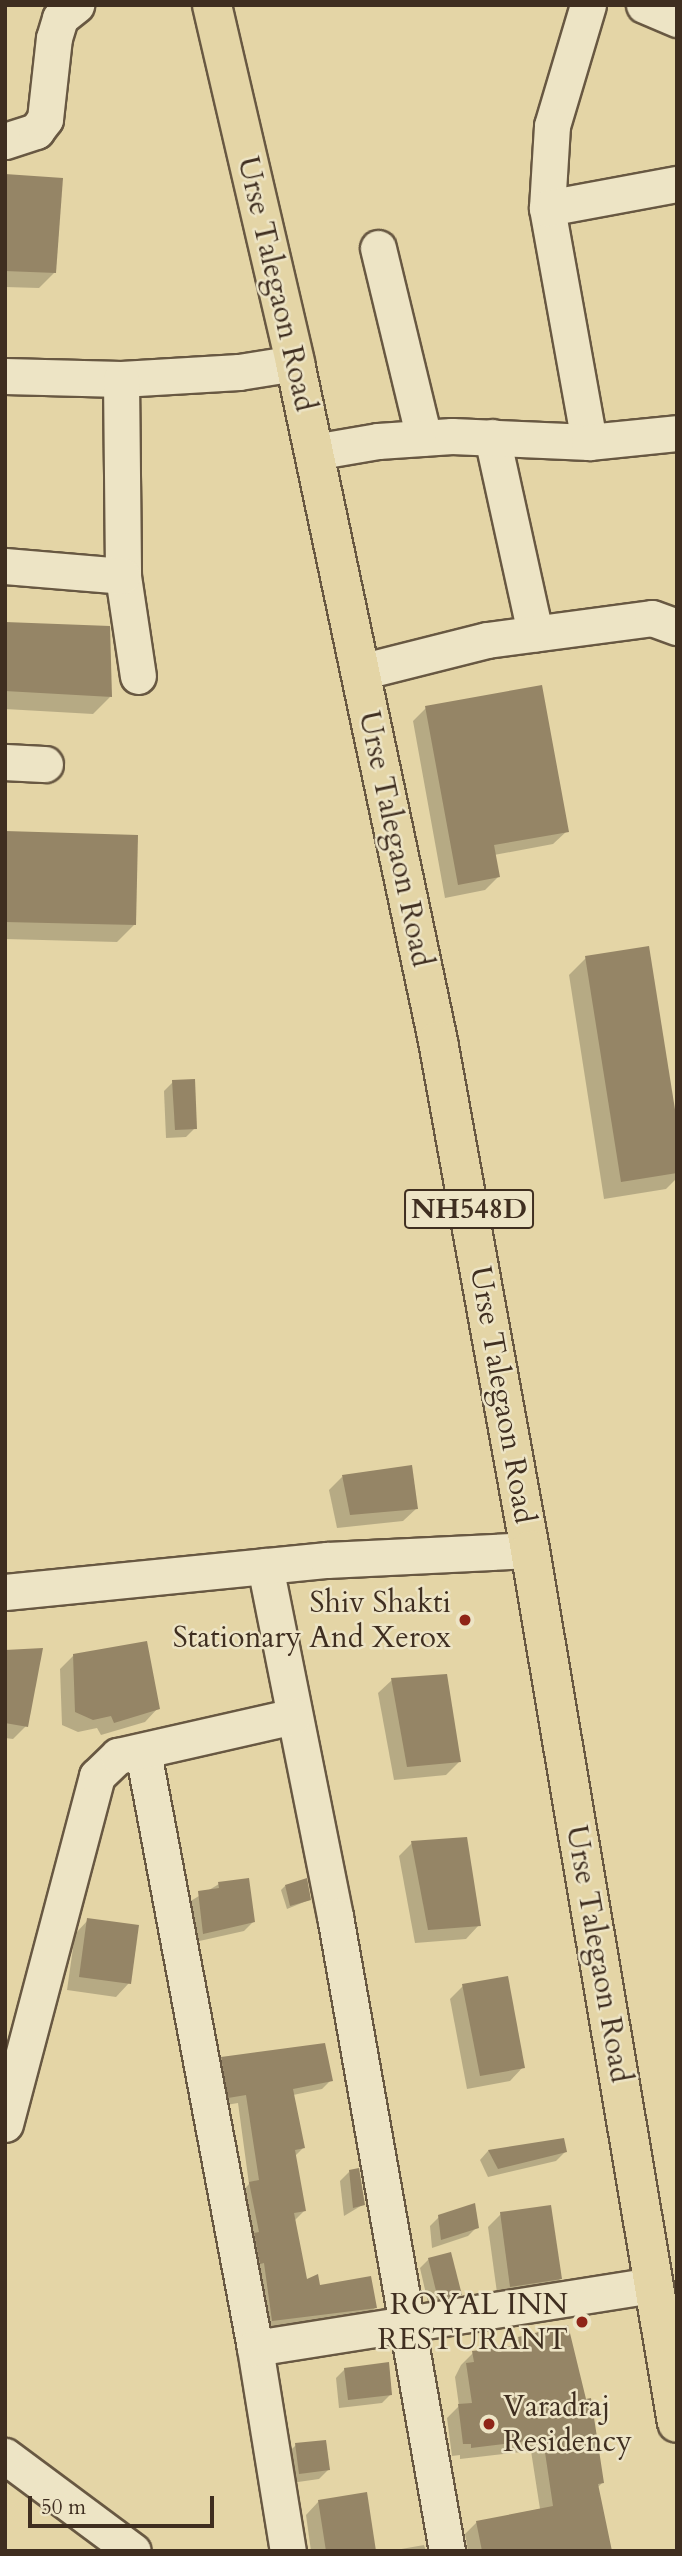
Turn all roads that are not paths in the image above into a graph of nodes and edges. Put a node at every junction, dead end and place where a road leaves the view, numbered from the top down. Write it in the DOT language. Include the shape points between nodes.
graph roads {
  1 [pos="76,5"];
  2 [pos="212,5"];
  3 [pos="588,5"];
  4 [pos="644,5"];
  5 [pos="677,19"];
  6 [pos="5,141"];
  7 [pos="677,184"];
  8 [pos="547,208"];
  9 [pos="378,248"];
  10 [pos="295,363"];
  11 [pos="5,376"];
  12 [pos="121,379"];
  13 [pos="677,433"];
  14 [pos="424,438"];
  15 [pos="492,438"];
  16 [pos="589,442"];
  17 [pos="314,452"];
  18 [pos="5,566"];
  19 [pos="123,576"];
  20 [pos="677,627"];
  21 [pos="534,633"];
  22 [pos="360,672"];
  23 [pos="138,676"];
  24 [pos="5,762"];
  25 [pos="45,764"];
  26 [pos="530,1550"];
  27 [pos="265,1566"];
  28 [pos="5,1591"];
  29 [pos="295,1716"];
  30 [pos="143,1752"];
  31 [pos="5,2124"];
  32 [pos="654,2285"];
  33 [pos="407,2323"];
  34 [pos="255,2348"];
  35 [pos="677,2423"];
  36 [pos="5,2456"];
  37 [pos="133,2551"];
  38 [pos="288,2551"];
  39 [pos="447,2551"];
  1 -- 6 [label="street" via="60,18 54,38 45,119 36,131"];
  2 -- 10 [label="highway, Urse Talegaon Road / NH548D"];
  3 -- 8 [label="street" via="552,127"];
  4 -- 5 [label="street"];
  7 -- 8 [label="street"];
  8 -- 16 [label="street"];
  9 -- 14 [label="street"];
  10 -- 12 [label="street" via="239,372"];
  10 -- 17 [label="highway, Urse Talegaon Road / NH548D"];
  11 -- 12 [label="street"];
  12 -- 19 [label="street"];
  13 -- 16 [label="street"];
  14 -- 15 [label="street"];
  14 -- 17 [label="street"];
  15 -- 16 [label="street"];
  15 -- 21 [label="street"];
  17 -- 22 [label="highway, Urse Talegaon Road / NH548D"];
  18 -- 19 [label="street"];
  19 -- 23 [label="street"];
  20 -- 21 [label="street" via="652,618"];
  21 -- 22 [label="street"];
  22 -- 26 [label="highway, Urse Talegaon Road / NH548D" via="438,1041"];
  24 -- 25 [label="street"];
  26 -- 27 [label="street"];
  26 -- 32 [label="highway, Urse Talegaon Road / NH548D"];
  27 -- 28 [label="street"];
  27 -- 29 [label="street"];
  29 -- 30 [label="street"];
  29 -- 33 [label="street"];
  30 -- 31 [label="street" via="118,1756 97,1776"];
  30 -- 34 [label="street"];
  32 -- 33 [label="street"];
  32 -- 35 [label="highway, Urse Talegaon Road / NH548D"];
  33 -- 34 [label="street"];
  33 -- 39 [label="street"];
  34 -- 38 [label="street"];
  36 -- 37 [label="street"];
}
